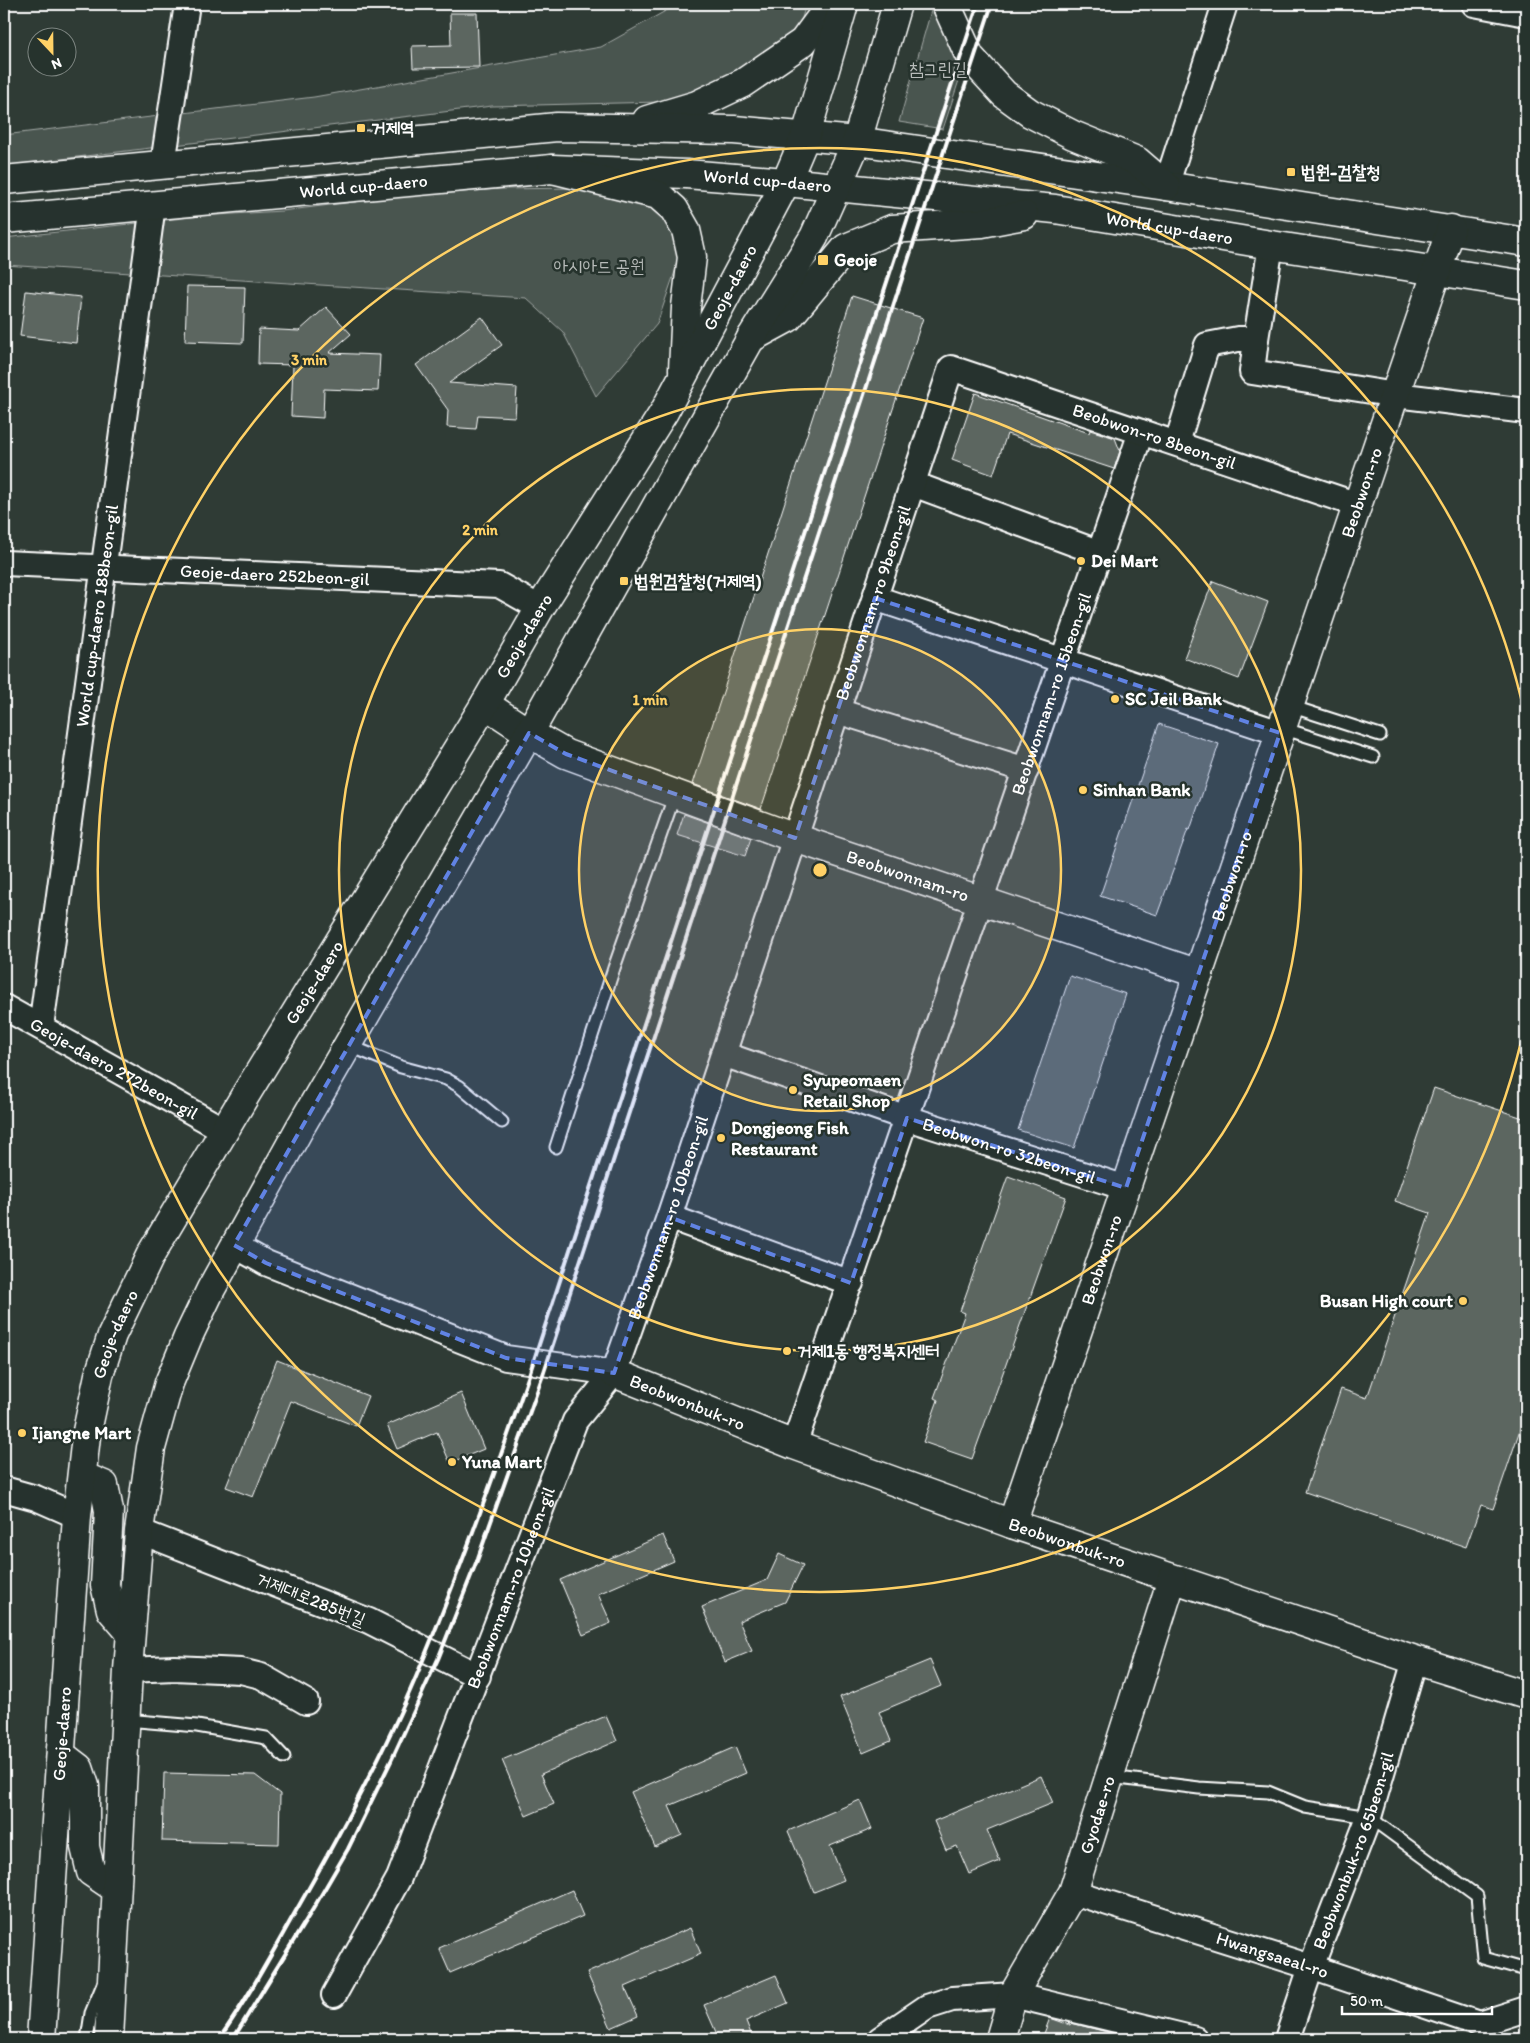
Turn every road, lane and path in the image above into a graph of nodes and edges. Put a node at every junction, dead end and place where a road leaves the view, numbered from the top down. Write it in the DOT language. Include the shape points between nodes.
graph roads {
  1 [pos="187,4"];
  2 [pos="831,4"];
  3 [pos="844,4"];
  4 [pos="946,4"];
  5 [pos="1225,4"];
  6 [pos="1474,4"];
  7 [pos="895,14"];
  8 [pos="1526,14"];
  9 [pos="622,128"];
  10 [pos="806,135"];
  11 [pos="857,141"];
  12 [pos="163,164"];
  13 [pos="552,168"];
  14 [pos="4,180"];
  15 [pos="786,182"];
  16 [pos="1166,186"];
  17 [pos="836,187"];
  18 [pos="153,205"];
  19 [pos="1055,209"];
  20 [pos="4,219"];
  21 [pos="1451,230"];
  22 [pos="1526,242"];
  23 [pos="1271,245"];
  24 [pos="1437,271"];
  25 [pos="1526,285"];
  26 [pos="751,338"];
  27 [pos="1256,339"];
  28 [pos="951,368"];
  29 [pos="682,379"];
  30 [pos="1396,394"];
  31 [pos="1526,411"];
  32 [pos="1141,432"];
  33 [pos="1178,443"];
  34 [pos="913,484"];
  35 [pos="1358,505"];
  36 [pos="1100,553"];
  37 [pos="4,563"];
  38 [pos="103,567"];
  39 [pos="875,598"];
  40 [pos="540,608"];
  41 [pos="1063,660"];
  42 [pos="485,704"];
  43 [pos="837,711"];
  44 [pos="1284,722"];
  45 [pos="529,733"];
  46 [pos="1380,735"];
  47 [pos="1373,757"];
  48 [pos="1026,770"];
  49 [pos="675,794"];
  50 [pos="795,838"];
  51 [pos="981,901"];
  52 [pos="1199,974"];
  53 [pos="4,1007"];
  54 [pos="41,1027"];
  55 [pos="348,1045"];
  56 [pos="723,1054"];
  57 [pos="907,1118"];
  58 [pos="502,1122"];
  59 [pos="224,1130"];
  60 [pos="556,1148"];
  61 [pos="1126,1188"];
  62 [pos="669,1217"];
  63 [pos="234,1246"];
  64 [pos="851,1282"];
  65 [pos="614,1373"];
  66 [pos="794,1445"];
  67 [pos="82,1476"];
  68 [pos="4,1489"];
  69 [pos="77,1516"];
  70 [pos="1012,1524"];
  71 [pos="139,1531"];
  72 [pos="1172,1579"];
  73 [pos="130,1632"];
  74 [pos="1414,1660"];
  75 [pos="128,1670"];
  76 [pos="478,1676"];
  77 [pos="1526,1695"];
  78 [pos="306,1702"];
  79 [pos="126,1720"];
  80 [pos="62,1755"];
  81 [pos="284,1757"];
  82 [pos="1109,1777"];
  83 [pos="1368,1817"];
  84 [pos="116,1889"];
  85 [pos="1073,1892"];
  86 [pos="113,1960"];
  87 [pos="1311,1968"];
  88 [pos="1526,1970"];
  89 [pos="334,1995"];
  90 [pos="1013,1995"];
  91 [pos="1526,2009"];
  92 [pos="41,2039"];
  93 [pos="87,2039"];
  94 [pos="109,2039"];
  95 [pos="880,2039"];
  96 [pos="1000,2039"];
  97 [pos="1195,2039"];
  98 [pos="1287,2039"];
  1 -- 12 [label="street"];
  2 -- 9 [label="main road" via="803,42 743,84 697,105"];
  3 -- 10 [label="main road, Geoje-daero"];
  4 -- 16 [label="main road" via="970,58 1004,94 1073,135 1137,161"];
  5 -- 16 [label="street"];
  6 -- 8 [label="street"];
  7 -- 11 [label="main road"];
  9 -- 10 [label="main road"];
  9 -- 12 [label="main road" via="557,127"];
  10 -- 11 [label="main road"];
  10 -- 15 [label="main road, Geoje-daero"];
  11 -- 16 [label="main road"];
  11 -- 17 [label="main road"];
  12 -- 14 [label="main road"];
  13 -- 15 [label="main road, World cup-daero"];
  13 -- 18 [label="main road, World cup-daero"];
  13 -- 29 [label="main road" via="658,195 674,209 686,230 692,257"];
  15 -- 17 [label="main road, World cup-daero"];
  15 -- 29 [label="main road, Geoje-daero"];
  16 -- 21 [label="main road"];
  17 -- 19 [label="main road, World cup-daero"];
  17 -- 26 [label="main road" via="814,237"];
  18 -- 20 [label="main road, World cup-daero"];
  18 -- 38 [label="street, World cup-daero 188beon-gil"];
  19 -- 23 [label="main road, World cup-daero"];
  19 -- 26 [label="main road" via="982,223 892,229 846,248 788,318"];
  21 -- 22 [label="main road"];
  21 -- 24 [label="main road, Beobwon-ro"];
  23 -- 24 [label="main road, World cup-daero"];
  23 -- 27 [label="street"];
  24 -- 25 [label="main road, World cup-daero"];
  24 -- 30 [label="main road, Beobwon-ro"];
  26 -- 45 [label="main road"];
  27 -- 30 [label="street" via="1252,372"];
  27 -- 33 [label="street" via="1207,345"];
  28 -- 32 [label="street, Beobwon-ro 8beon-gil"];
  28 -- 34 [label="street, Beobwonnam-ro 9beon-gil"];
  29 -- 40 [label="main road, Geoje-daero"];
  30 -- 31 [label="street"];
  30 -- 35 [label="main road, Beobwon-ro"];
  32 -- 33 [label="street, Beobwon-ro 8beon-gil"];
  32 -- 36 [label="street, Beobwonnam-ro 15beon-gil"];
  33 -- 35 [label="street, Beobwon-ro 8beon-gil"];
  34 -- 36 [label="street"];
  34 -- 39 [label="street, Beobwonnam-ro 9beon-gil"];
  35 -- 44 [label="main road, Beobwon-ro"];
  36 -- 41 [label="street, Beobwonnam-ro 15beon-gil"];
  37 -- 38 [label="street, Geoje-daero 252beon-gil"];
  38 -- 40 [label="street, Geoje-daero 252beon-gil" via="499,586"];
  38 -- 54 [label="street, World cup-daero 188beon-gil"];
  39 -- 41 [label="street"];
  39 -- 43 [label="street, Beobwonnam-ro 9beon-gil"];
  40 -- 42 [label="main road, Geoje-daero"];
  41 -- 44 [label="street"];
  41 -- 48 [label="street, Beobwonnam-ro 15beon-gil"];
  42 -- 45 [label="main road, Beobwonnam-ro"];
  42 -- 59 [label="main road, Geoje-daero"];
  43 -- 48 [label="street"];
  43 -- 50 [label="street, Beobwonnam-ro 9beon-gil"];
  44 -- 46 [label="lane"];
  44 -- 47 [label="lane"];
  44 -- 52 [label="main road, Beobwon-ro"];
  45 -- 49 [label="main road, Beobwonnam-ro" via="566,754"];
  45 -- 55 [label="main road"];
  48 -- 51 [label="street, Beobwonnam-ro 15beon-gil"];
  49 -- 50 [label="main road, Beobwonnam-ro"];
  49 -- 60 [label="lane"];
  50 -- 51 [label="main road, Beobwonnam-ro"];
  50 -- 56 [label="street, Beobwonnam-ro 10beon-gil"];
  51 -- 52 [label="main road, Beobwonnam-ro"];
  51 -- 57 [label="street, Beobwonnam-ro 15beon-gil"];
  52 -- 61 [label="main road, Beobwon-ro"];
  53 -- 54 [label="street, Geoje-daero 272beon-gil"];
  54 -- 59 [label="street, Geoje-daero 272beon-gil"];
  55 -- 58 [label="lane" via="401,1067 446,1079"];
  55 -- 63 [label="main road"];
  56 -- 57 [label="street, Beobwon-ro 32beon-gil"];
  56 -- 62 [label="street, Beobwonnam-ro 10beon-gil"];
  57 -- 61 [label="street, Beobwon-ro 32beon-gil"];
  57 -- 64 [label="street, Beobwonnam-ro 15beon-gil"];
  59 -- 67 [label="main road, Geoje-daero" via="151,1254 112,1336 99,1375 86,1436"];
  61 -- 70 [label="main road, Beobwon-ro"];
  62 -- 64 [label="street"];
  62 -- 65 [label="street, Beobwonnam-ro 10beon-gil"];
  63 -- 65 [label="street" via="266,1263 506,1358"];
  63 -- 71 [label="main road" via="188,1337 169,1383 151,1448"];
  64 -- 66 [label="street, Beobwonnam-ro 15beon-gil"];
  65 -- 66 [label="main road, Beobwonbuk-ro"];
  65 -- 76 [label="street, Beobwonnam-ro 10beon-gil" via="575,1421"];
  66 -- 70 [label="main road, Beobwonbuk-ro"];
  67 -- 69 [label="main road, Geoje-daero"];
  67 -- 73 [label="main road" via="104,1485 109,1511 105,1585 110,1610"];
  68 -- 69 [label="street" via="36,1498"];
  69 -- 80 [label="main road, Geoje-daero"];
  70 -- 72 [label="main road, Beobwonbuk-ro"];
  71 -- 73 [label="main road"];
  71 -- 76 [label="street, 거제대로285번길" via="369,1621"];
  72 -- 74 [label="main road, Beobwonbuk-ro"];
  72 -- 82 [label="main road, Gyodae-ro"];
  73 -- 75 [label="main road"];
  74 -- 77 [label="main road, Beobwonbuk-ro"];
  74 -- 83 [label="street, Beobwonbuk-ro 65beon-gil"];
  75 -- 78 [label="street" via="241,1671 261,1676"];
  75 -- 79 [label="main road"];
  76 -- 89 [label="street, Beobwonnam-ro 10beon-gil" via="399,1878"];
  79 -- 81 [label="lane" via="197,1726 266,1738"];
  79 -- 84 [label="main road"];
  80 -- 84 [label="main road" via="79,1768 85,1786 85,1847 91,1872"];
  80 -- 92 [label="main road, Geoje-daero"];
  82 -- 83 [label="lane" via="1198,1788 1268,1792 1305,1807"];
  82 -- 85 [label="main road, Gyodae-ro"];
  83 -- 87 [label="street, Beobwonbuk-ro 65beon-gil"];
  83 -- 88 [label="lane" via="1477,1896 1484,1958"];
  84 -- 86 [label="main road"];
  85 -- 87 [label="street, Hwangsaeal-ro"];
  85 -- 90 [label="main road, Gyodae-ro"];
  86 -- 93 [label="lane" via="91,2013"];
  86 -- 94 [label="main road"];
  87 -- 91 [label="street, Hwangsaeal-ro" via="1479,2024"];
  87 -- 98 [label="street, Beobwonbuk-ro 65beon-gil"];
  90 -- 95 [label="street" via="952,1999 927,2007"];
  90 -- 96 [label="main road, Gyodae-ro"];
  90 -- 97 [label="street"];
}
